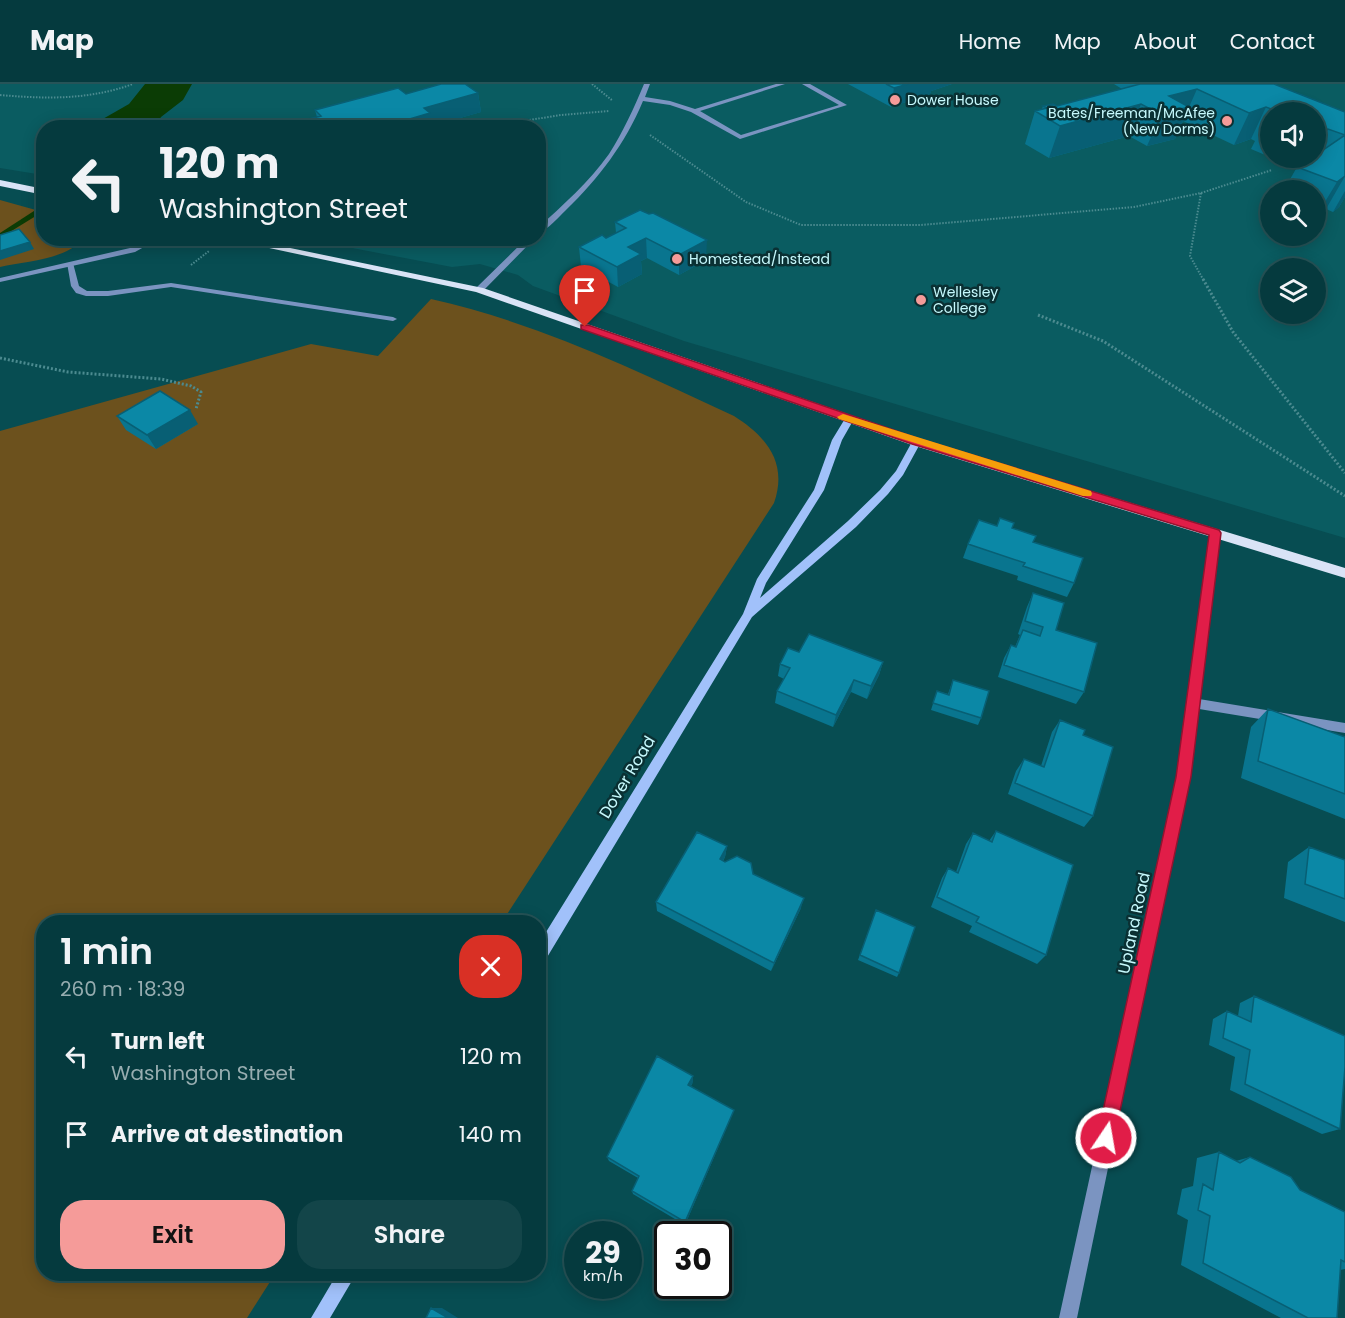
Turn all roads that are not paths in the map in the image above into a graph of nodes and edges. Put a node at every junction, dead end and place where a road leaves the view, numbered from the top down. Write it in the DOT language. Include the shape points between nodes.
graph roads {
  1 [pos="647,84"];
  2 [pos="782,84"];
  3 [pos="806,84"];
  4 [pos="641,99"];
  5 [pos="697,110"];
  6 [pos="0,183"];
  7 [pos="36,190"];
  8 [pos="548,223"];
  9 [pos="141,246"];
  10 [pos="265,246"];
  11 [pos="524,246"];
  12 [pos="70,265"];
  13 [pos="0,280"];
  14 [pos="479,290"];
  15 [pos="393,319"];
  16 [pos="849,419"];
  17 [pos="916,441"];
  18 [pos="1215,533"];
  19 [pos="1345,573"];
  20 [pos="748,615"];
  21 [pos="1193,703"];
  22 [pos="1345,728"];
  23 [pos="546,946"];
  24 [pos="343,1281"];
  25 [pos="320,1318"];
  26 [pos="1068,1318"];
  1 -- 4 [label="street"];
  2 -- 5 [label="street"];
  3 -- 5 [label="street" via="844,105 740,137"];
  4 -- 5 [label="street"];
  4 -- 8 [label="street" via="611,155"];
  6 -- 7 [label="main road"];
  9 -- 12 [label="street"];
  10 -- 14 [label="main road"];
  11 -- 14 [label="street"];
  12 -- 13 [label="street"];
  12 -- 15 [label="street" via="74,284 85,295 171,285"];
  14 -- 16 [label="main road"];
  16 -- 17 [label="main road"];
  16 -- 20 [label="street, Dover Road" via="819,490 760,582"];
  17 -- 18 [label="main road"];
  17 -- 20 [label="street, Dover Road" via="884,492"];
  18 -- 19 [label="main road"];
  18 -- 21 [label="street, Upland Road"];
  20 -- 23 [label="street, Dover Road"];
  21 -- 22 [label="street"];
  21 -- 26 [label="street, Upland Road" via="1183,777"];
  24 -- 25 [label="street"];
}
